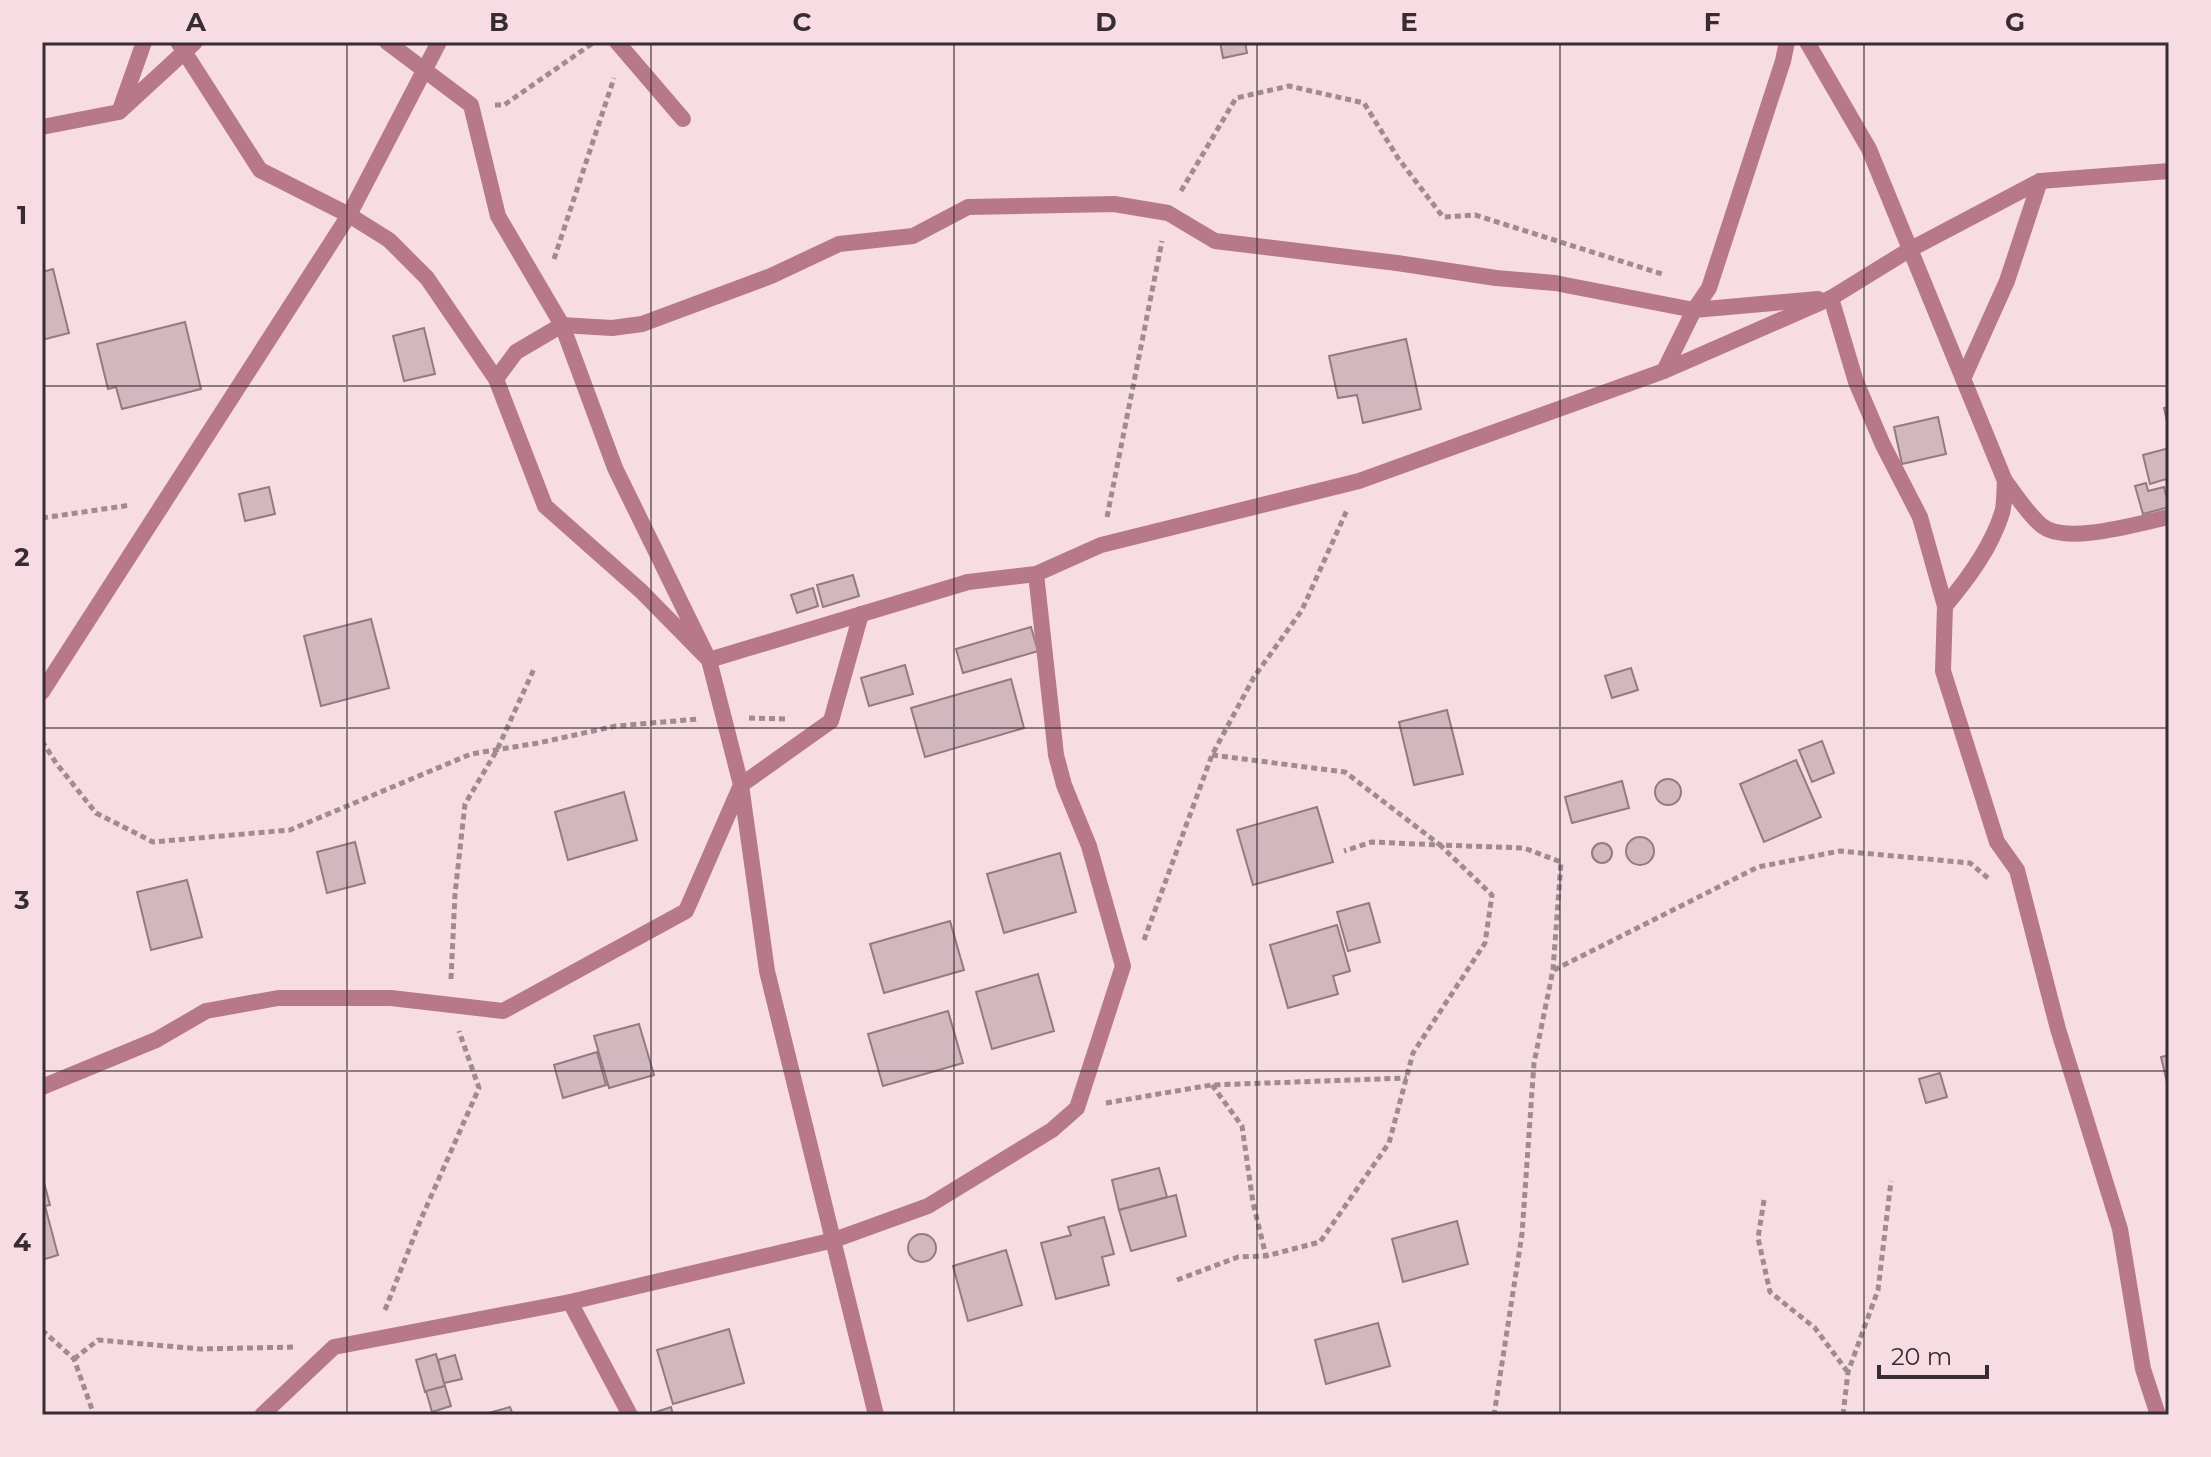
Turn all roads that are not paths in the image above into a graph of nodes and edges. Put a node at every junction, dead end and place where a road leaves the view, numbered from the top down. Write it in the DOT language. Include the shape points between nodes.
graph roads {
  1 [pos="144,42"];
  2 [pos="387,42"];
  3 [pos="439,42"];
  4 [pos="1787,42"];
  5 [pos="1807,42"];
  6 [pos="186,45"];
  7 [pos="620,45"];
  8 [pos="424,69"];
  9 [pos="119,112"];
  10 [pos="683,119"];
  11 [pos="42,127"];
  12 [pos="2169,171"];
  13 [pos="2040,181"];
  14 [pos="349,215"];
  15 [pos="1909,250"];
  16 [pos="1831,298"];
  17 [pos="1694,310"];
  18 [pos="562,325"];
  19 [pos="1664,371"];
  20 [pos="496,379"];
  21 [pos="1963,379"];
  22 [pos="2005,481"];
  23 [pos="2169,517"];
  24 [pos="1036,574"];
  25 [pos="1945,606"];
  26 [pos="861,614"];
  27 [pos="709,660"];
  28 [pos="42,692"];
  29 [pos="741,785"];
  30 [pos="42,1087"];
  31 [pos="834,1240"];
  32 [pos="570,1302"];
  33 [pos="262,1415"];
  34 [pos="630,1415"];
  35 [pos="876,1415"];
  36 [pos="2158,1415"];
  1 -- 9 [label="street"];
  2 -- 8 [label="street"];
  3 -- 8 [label="street"];
  4 -- 17 [label="street" via="1709,288"];
  5 -- 15 [label="street" via="1869,149"];
  6 -- 9 [label="street"];
  6 -- 14 [label="street" via="260,170"];
  7 -- 10 [label="street"];
  8 -- 14 [label="street"];
  8 -- 18 [label="street" via="471,105 498,216"];
  9 -- 11 [label="street"];
  12 -- 13 [label="street"];
  13 -- 15 [label="street"];
  13 -- 21 [label="street" via="2007,281"];
  14 -- 20 [label="street" via="389,240 427,278"];
  14 -- 28 [label="street"];
  15 -- 16 [label="street"];
  15 -- 21 [label="street"];
  16 -- 17 [label="street"];
  16 -- 19 [label="street"];
  16 -- 25 [label="street" via="1856,382 1920,517"];
  17 -- 18 [label="street" via="1555,283 1215,241 1168,213 1114,204 1037,205 968,207 913,236 839,244 771,276 642,324"];
  17 -- 19 [label="street"];
  18 -- 20 [label="street" via="516,352"];
  18 -- 27 [label="street" via="615,468"];
  19 -- 24 [label="street" via="1359,481 1101,545"];
  20 -- 27 [label="street" via="545,506"];
  21 -- 22 [label="street"];
  22 -- 23 [label="street" via="2041,526 2058,534"];
  22 -- 25 [label="street" via="2002,511 1991,539"];
  24 -- 26 [label="street" via="968,582"];
  24 -- 31 [label="street" via="1056,755 1123,966 1077,1108 1052,1130 928,1206"];
  25 -- 36 [label="street" via="1943,671 1997,842 2017,870 2058,1029 2120,1229 2143,1369"];
  26 -- 27 [label="street"];
  26 -- 29 [label="street" via="831,721"];
  27 -- 29 [label="street"];
  29 -- 30 [label="street" via="686,911 503,1011 391,998 278,998 206,1011 156,1040"];
  29 -- 31 [label="street" via="767,971"];
  31 -- 32 [label="street"];
  31 -- 35 [label="street"];
  32 -- 33 [label="street" via="334,1347"];
  32 -- 34 [label="street"];
}
